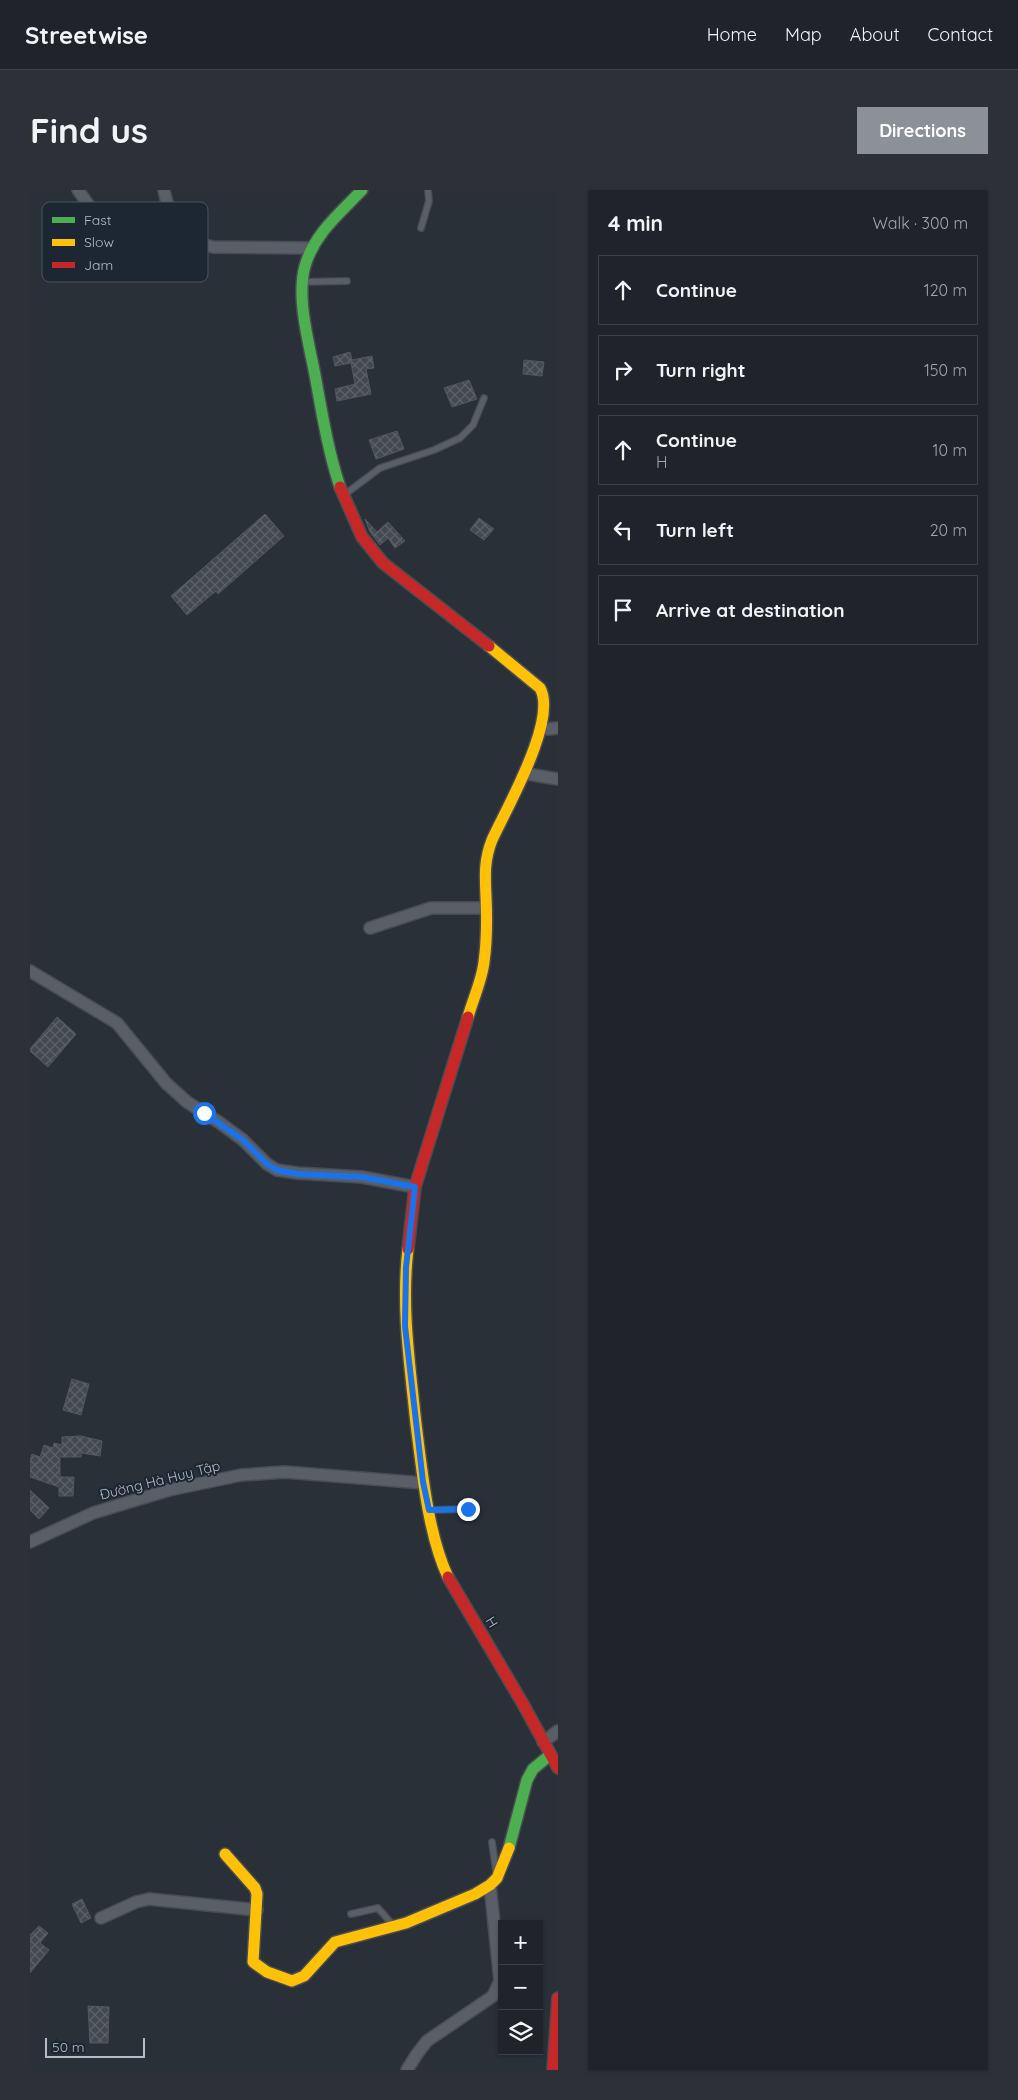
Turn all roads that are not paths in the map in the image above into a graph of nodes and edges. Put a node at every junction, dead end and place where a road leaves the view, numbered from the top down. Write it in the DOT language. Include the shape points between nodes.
graph roads {
  1 [pos="78,190"];
  2 [pos="164,190"];
  3 [pos="362,190"];
  4 [pos="428,190"];
  5 [pos="86,202"];
  6 [pos="168,202"];
  7 [pos="421,228"];
  8 [pos="208,246"];
  9 [pos="312,248"];
  10 [pos="347,281"];
  11 [pos="302,282"];
  12 [pos="484,398"];
  13 [pos="343,497"];
  14 [pos="553,728"];
  15 [pos="528,774"];
  16 [pos="558,779"];
  17 [pos="486,908"];
  18 [pos="370,928"];
  19 [pos="30,971"];
  20 [pos="415,1187"];
  21 [pos="423,1482"];
  22 [pos="468,1509"];
  23 [pos="429,1510"];
  24 [pos="30,1542"];
  25 [pos="558,1731"];
  26 [pos="543,1742"];
  27 [pos="550,1755"];
  28 [pos="558,1768"];
  29 [pos="492,1842"];
  30 [pos="225,1854"];
  31 [pos="493,1881"];
  32 [pos="257,1910"];
  33 [pos="352,1914"];
  34 [pos="101,1918"];
  35 [pos="394,1926"];
  36 [pos="558,1998"];
  37 [pos="407,2070"];
  38 [pos="553,2070"];
  1 -- 5 [label="street"];
  2 -- 6 [label="street"];
  3 -- 9 [label="street" via="323,231"];
  4 -- 7 [label="lane" via="429,201"];
  8 -- 9 [label="street"];
  9 -- 11 [label="street"];
  10 -- 11 [label="lane"];
  11 -- 13 [label="street" via="304,315 332,460"];
  12 -- 13 [label="lane" via="473,426 460,438 380,468"];
  13 -- 14 [label="street" via="362,537 383,563 530,678 542,691"];
  14 -- 15 [label="street, H"];
  15 -- 16 [label="street"];
  15 -- 17 [label="street, H" via="492,842 485,863"];
  17 -- 18 [label="street" via="431,908"];
  17 -- 20 [label="street, H" via="484,964"];
  19 -- 20 [label="street" via="117,1023 186,1102 243,1140 277,1170 362,1177"];
  20 -- 21 [label="street, H" via="406,1267 405,1326"];
  21 -- 23 [label="street, H"];
  21 -- 24 [label="street, Đường Hà Huy Tập" via="285,1472 241,1475 169,1490 93,1512"];
  22 -- 23 [label="lane"];
  23 -- 26 [label="street, H" via="447,1575"];
  25 -- 26 [label="street"];
  26 -- 27 [label="street, H"];
  27 -- 28 [label="street, H"];
  27 -- 31 [label="street" via="533,1769 527,1780 506,1859"];
  29 -- 31 [label="lane"];
  30 -- 32 [label="street" via="255,1888"];
  31 -- 35 [label="street" via="475,1894"];
  31 -- 37 [label="street" via="500,1981 497,1992 427,2041"];
  32 -- 34 [label="street" via="149,1899"];
  32 -- 35 [label="street" via="253,1962 263,1971 290,1981 306,1975 335,1942"];
  33 -- 35 [label="lane" via="378,1908"];
  36 -- 38 [label="street"];
}
